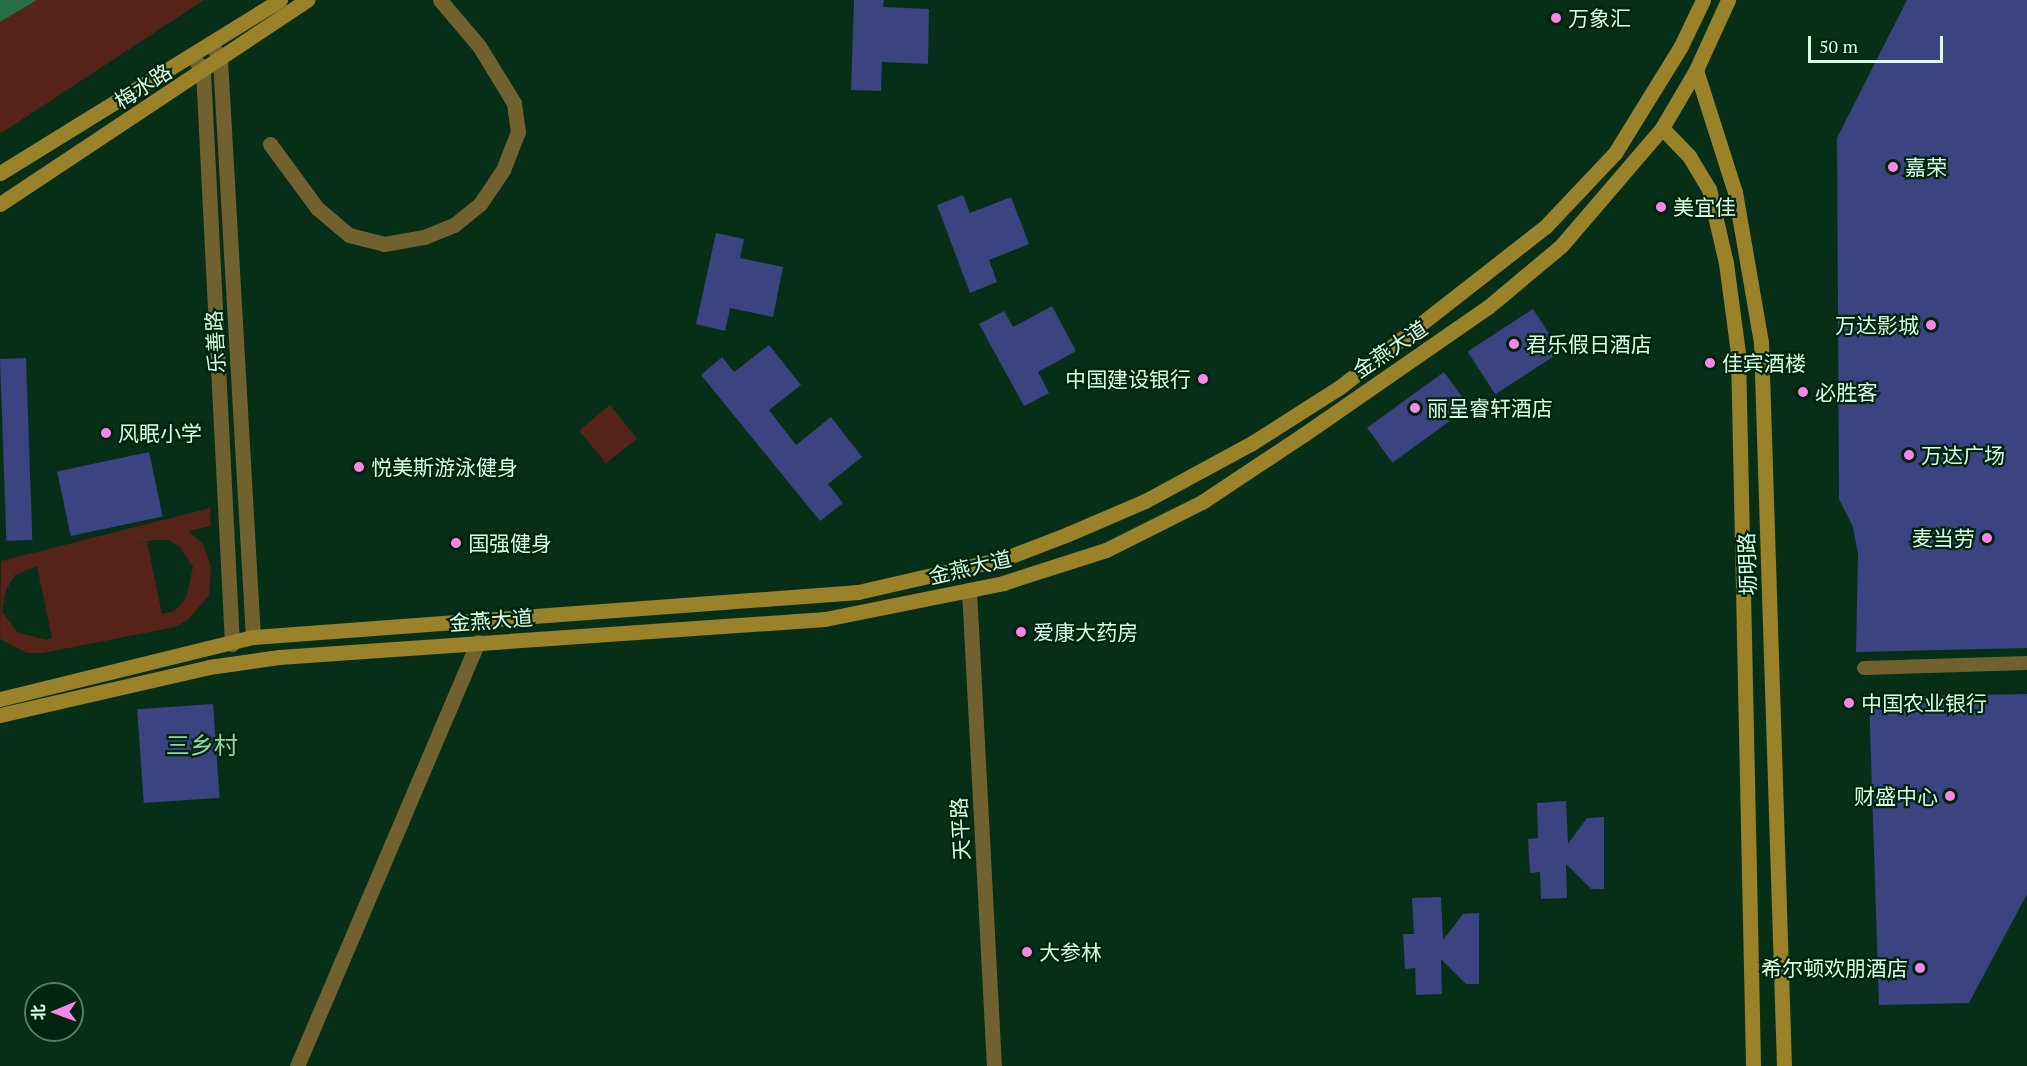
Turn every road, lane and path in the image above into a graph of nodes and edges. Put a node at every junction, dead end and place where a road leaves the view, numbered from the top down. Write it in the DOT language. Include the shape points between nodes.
graph roads {
  1 [pos="280,0"];
  2 [pos="307,0"];
  3 [pos="440,0"];
  4 [pos="1703,0"];
  5 [pos="1728,0"];
  6 [pos="212,45"];
  7 [pos="193,57"];
  8 [pos="220,60"];
  9 [pos="1696,70"];
  10 [pos="203,72"];
  11 [pos="1662,128"];
  12 [pos="270,144"];
  13 [pos="0,173"];
  14 [pos="0,204"];
  15 [pos="969,590"];
  16 [pos="253,637"];
  17 [pos="478,642"];
  18 [pos="232,644"];
  19 [pos="2027,663"];
  20 [pos="1864,668"];
  21 [pos="0,699"];
  22 [pos="0,715"];
  23 [pos="297,1066"];
  24 [pos="994,1066"];
  25 [pos="1753,1066"];
  26 [pos="1784,1066"];
  1 -- 6 [label="main road, 梅水路"];
  2 -- 8 [label="main road, 梅水路"];
  3 -- 12 [label="street" via="479,46 514,103 518,132 503,170 480,204 454,225 424,237 384,244 349,235 318,208"];
  4 -- 16 [label="main road, 金燕大道" via="1681,46 1615,153 1545,227 1340,387 1252,443 1145,501 1006,558 858,592"];
  5 -- 9 [label="main road, 金燕大道"];
  6 -- 7 [label="main road, 梅水路"];
  6 -- 8 [label="street, 乐善路"];
  7 -- 10 [label="street"];
  7 -- 13 [label="main road, 梅水路"];
  8 -- 10 [label="main road, 梅水路"];
  8 -- 16 [label="street, 乐善路"];
  9 -- 11 [label="main road, 金燕大道"];
  9 -- 26 [label="main road, 坜明路" via="1735,192 1761,342"];
  10 -- 14 [label="main road, 梅水路"];
  10 -- 18 [label="street, 乐善路"];
  11 -- 15 [label="main road, 金燕大道" via="1561,246 1488,307 1202,502 1106,550"];
  11 -- 25 [label="main road, 坜明路" via="1689,156 1709,189 1726,263 1738,353"];
  15 -- 17 [label="main road, 金燕大道" via="825,619"];
  15 -- 24 [label="street, 天平路"];
  16 -- 18 [label="main road, 金燕大道"];
  17 -- 22 [label="main road, 金燕大道" via="279,657 209,668"];
  17 -- 23 [label="street"];
  18 -- 21 [label="main road, 金燕大道"];
  19 -- 20 [label="street"];
}
